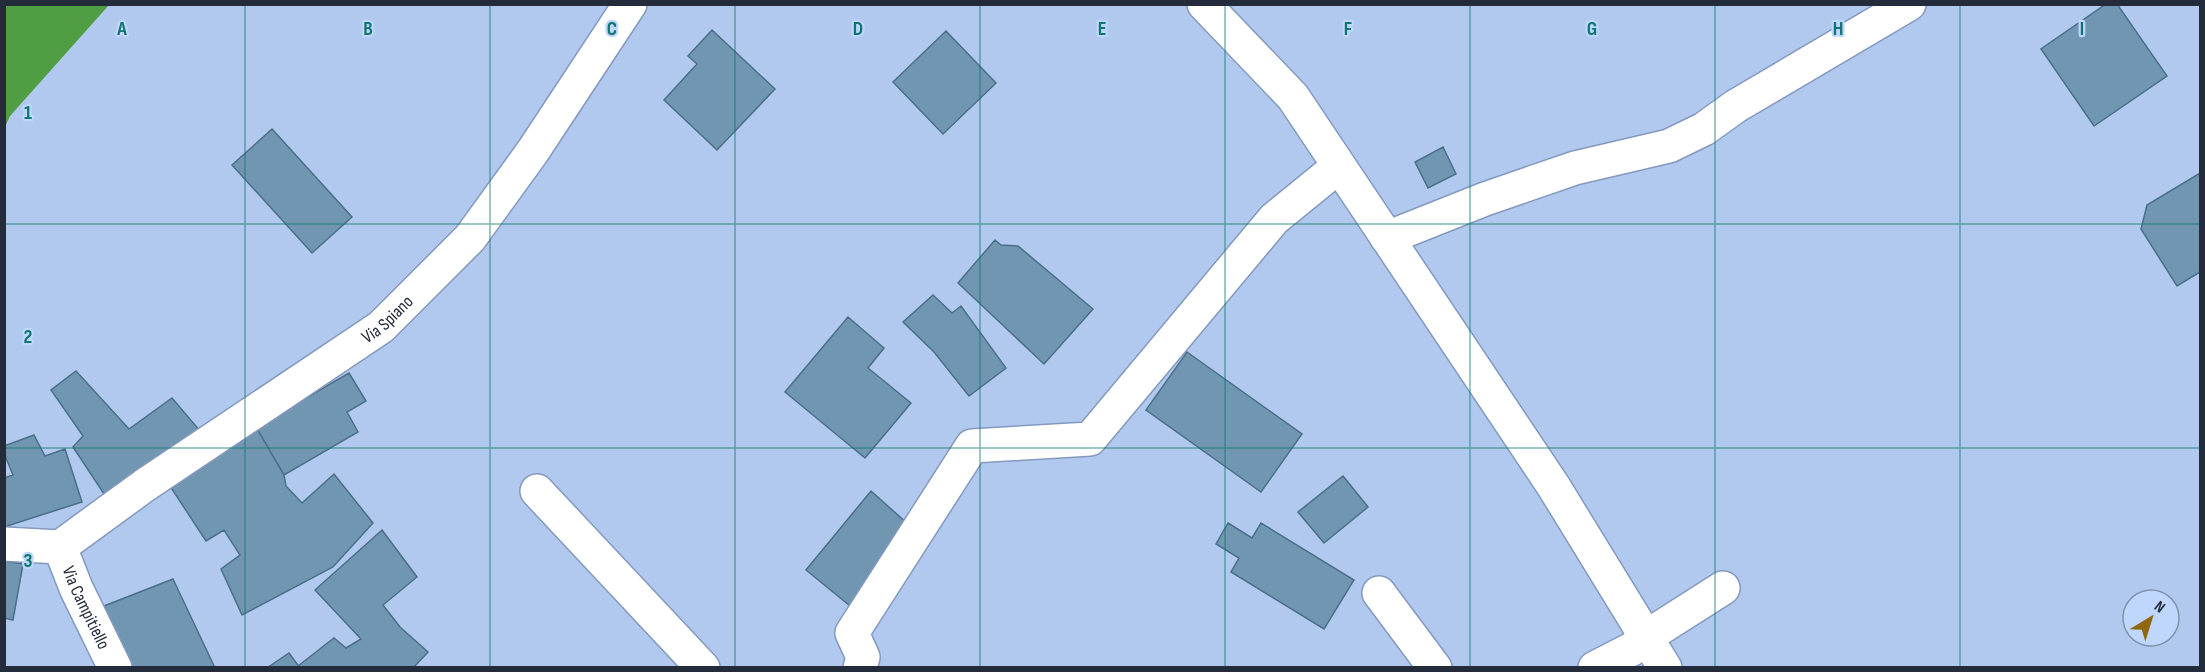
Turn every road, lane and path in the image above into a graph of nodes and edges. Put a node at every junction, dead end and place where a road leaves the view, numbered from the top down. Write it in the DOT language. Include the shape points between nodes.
graph roads {
  1 [pos="630,4"];
  2 [pos="1203,4"];
  3 [pos="1909,4"];
  4 [pos="1339,166"];
  5 [pos="1387,238"];
  6 [pos="537,491"];
  7 [pos="4,544"];
  8 [pos="60,547"];
  9 [pos="1723,588"];
  10 [pos="1379,593"];
  11 [pos="1646,637"];
  12 [pos="115,668"];
  13 [pos="703,668"];
  14 [pos="860,668"];
  15 [pos="1435,668"];
  16 [pos="1595,668"];
  17 [pos="1665,668"];
  1 -- 8 [label="street, Via Spiano" via="470,238 381,327 145,485"];
  2 -- 4 [label="street" via="1293,97"];
  3 -- 5 [label="street" via="1704,129 1669,146 1575,168"];
  4 -- 5 [label="street"];
  4 -- 14 [label="street" via="1274,219 1090,440 972,446 852,633 863,657"];
  5 -- 11 [label="street" via="1554,488"];
  6 -- 13 [label="street"];
  7 -- 8 [label="street"];
  8 -- 12 [label="street, Via Campitiello"];
  9 -- 11 [label="street"];
  10 -- 15 [label="street"];
  11 -- 16 [label="street"];
  11 -- 17 [label="street"];
}
